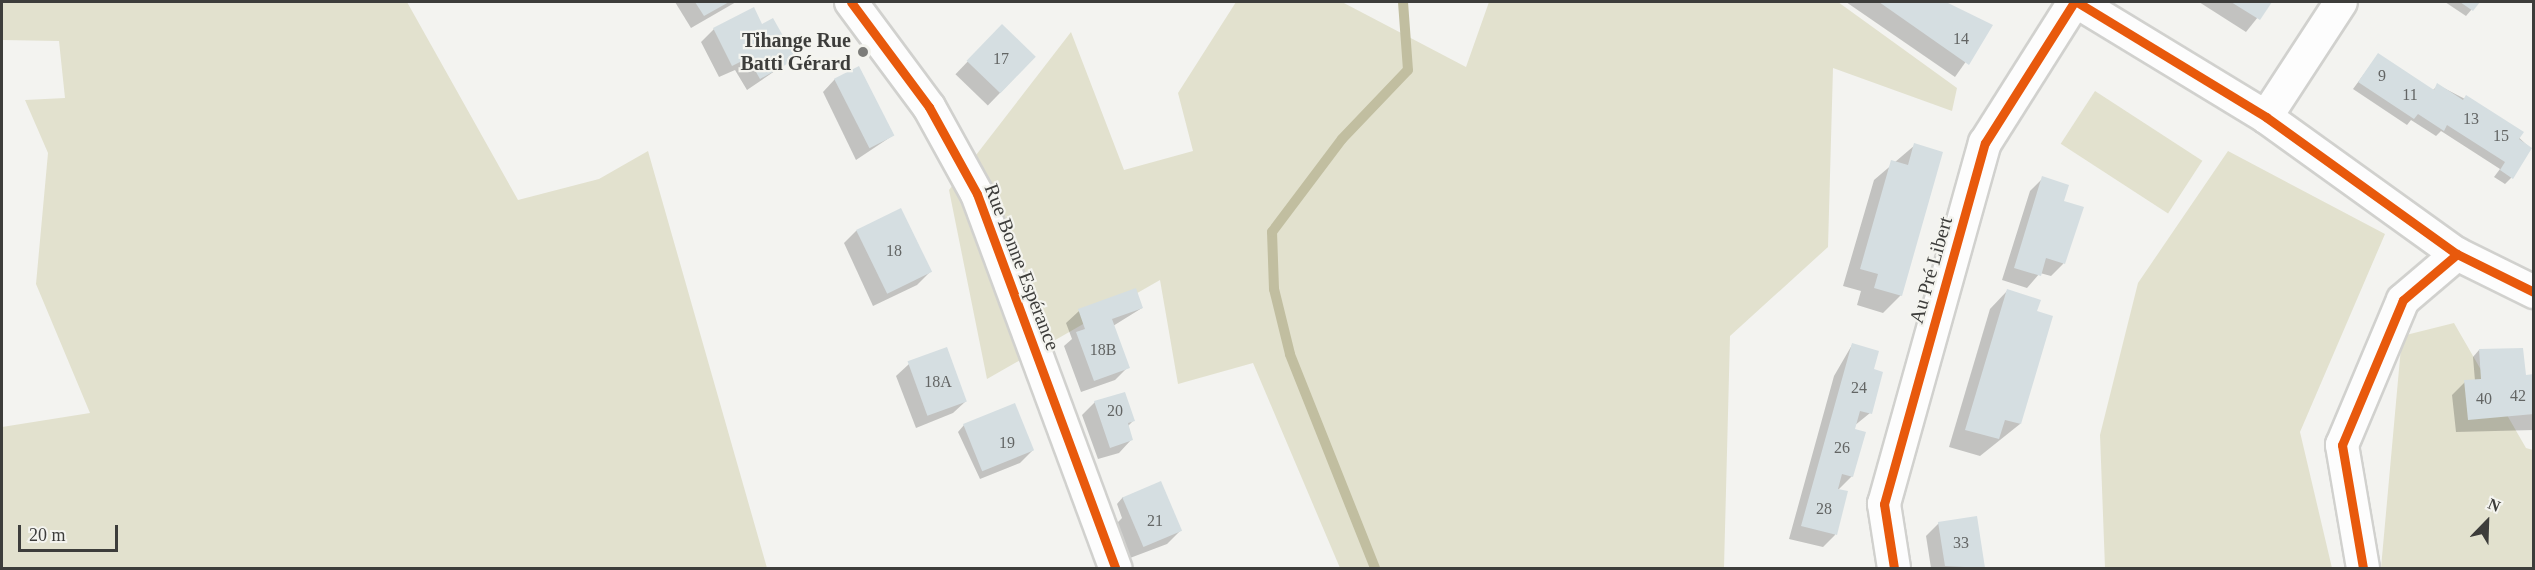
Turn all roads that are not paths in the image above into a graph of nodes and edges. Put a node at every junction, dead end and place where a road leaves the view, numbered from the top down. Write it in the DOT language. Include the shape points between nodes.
graph roads {
  1 [pos="851,2"];
  2 [pos="2075,2"];
  3 [pos="2342,2"];
  4 [pos="2266,117"];
  5 [pos="2457,254"];
  6 [pos="2534,292"];
  7 [pos="1115,568"];
  8 [pos="1894,568"];
  9 [pos="2363,568"];
  1 -- 7 [label="street, Rue Bonne Espérance" via="929,108 977,195"];
  2 -- 4 [label="street, Au Pré Libert"];
  2 -- 8 [label="street, Au Pré Libert" via="1985,143 1884,504"];
  3 -- 4 [label="street"];
  4 -- 5 [label="street, Au Pré Libert"];
  5 -- 6 [label="street, Au Pré Libert"];
  5 -- 9 [label="street" via="2403,300 2342,445"];
}
